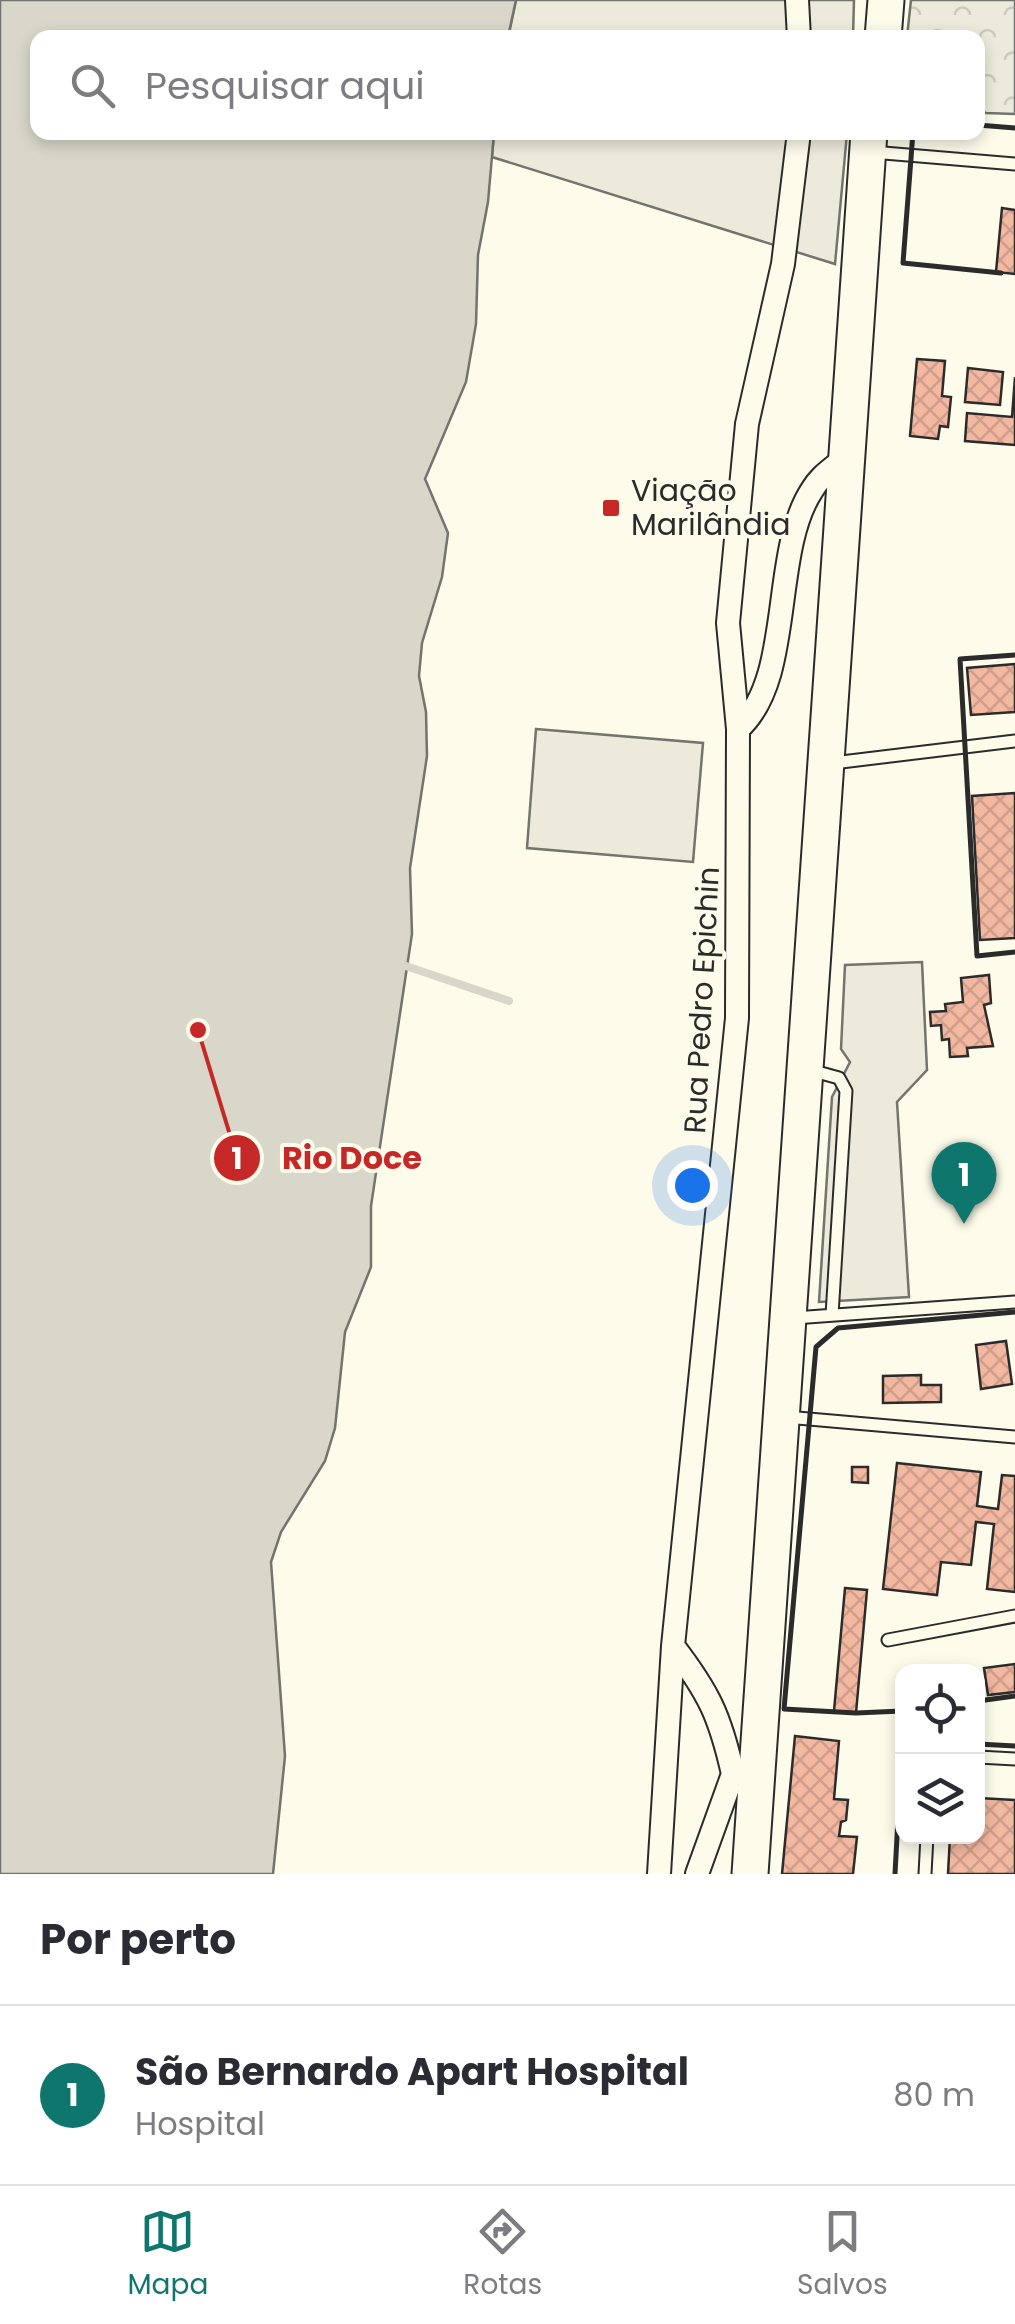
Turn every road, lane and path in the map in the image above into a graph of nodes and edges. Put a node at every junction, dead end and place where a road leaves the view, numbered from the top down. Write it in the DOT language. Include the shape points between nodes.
graph roads {
  1 [pos="796,0"];
  2 [pos="869,0"];
  3 [pos="886,0"];
  4 [pos="798,30"];
  5 [pos="868,30"];
  6 [pos="884,30"];
  7 [pos="798,140"];
  8 [pos="869,140"];
  9 [pos="1015,164"];
  10 [pos="845,458"];
  11 [pos="738,729"];
  12 [pos="1015,741"];
  13 [pos="823,764"];
  14 [pos="806,1069"];
  15 [pos="1015,1302"];
  16 [pos="832,1315"];
  17 [pos="789,1318"];
  18 [pos="782,1417"];
  19 [pos="1015,1437"];
  20 [pos="1015,1616"];
  21 [pos="888,1640"];
  22 [pos="674,1646"];
  23 [pos="985,1757"];
  24 [pos="1015,1759"];
  25 [pos="745,1774"];
  26 [pos="927,1844"];
  27 [pos="659,1874"];
  28 [pos="697,1874"];
  29 [pos="750,1874"];
  30 [pos="925,1874"];
  1 -- 4 [label="street"];
  2 -- 5 [label="main road"];
  3 -- 6 [label="main road"];
  7 -- 11 [label="street, Rua Pedro Epichin" via="784,264 747,424 728,623"];
  8 -- 9 [label="lane"];
  8 -- 10 [label="main road"];
  10 -- 11 [label="street" via="820,478 800,515 766,687"];
  10 -- 13 [label="main road"];
  11 -- 22 [label="street, Rua Pedro Epichin" via="738,1018"];
  12 -- 13 [label="lane"];
  13 -- 14 [label="main road"];
  14 -- 16 [label="lane" via="839,1078 846,1091"];
  14 -- 17 [label="main road"];
  15 -- 16 [label="lane"];
  16 -- 17 [label="lane"];
  17 -- 18 [label="main road"];
  18 -- 19 [label="lane"];
  18 -- 25 [label="main road"];
  20 -- 21 [label="lane"];
  22 -- 25 [label="street" via="722,1722"];
  22 -- 27 [label="street, Rua Pedro Epichin"];
  23 -- 24 [label="lane"];
  25 -- 28 [label="street"];
  25 -- 29 [label="main road"];
  26 -- 30 [label="lane"];
}
